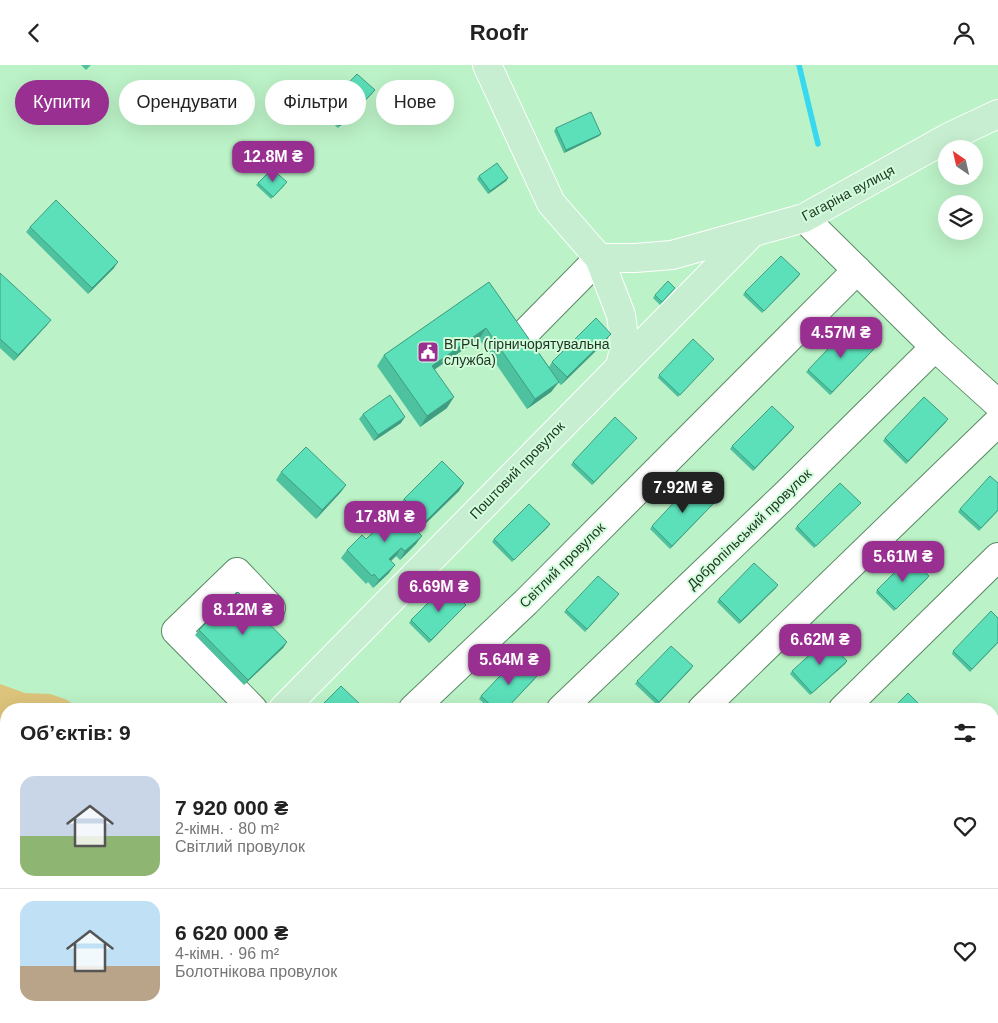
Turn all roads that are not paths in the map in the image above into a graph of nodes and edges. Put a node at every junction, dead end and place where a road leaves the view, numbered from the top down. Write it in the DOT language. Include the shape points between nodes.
graph roads {
  1 [pos="487,65"];
  2 [pos="998,114"];
  3 [pos="804,218"];
  4 [pos="752,233"];
  5 [pos="599,258"];
  6 [pos="857,270"];
  7 [pos="528,331"];
  8 [pos="935,347"];
  9 [pos="620,366"];
  10 [pos="998,404"];
  11 [pos="998,422"];
  12 [pos="998,557"];
  13 [pos="271,608"];
  14 [pos="247,703"];
  15 [pos="290,703"];
  16 [pos="419,703"];
  17 [pos="568,703"];
  18 [pos="708,703"];
  19 [pos="849,703"];
  1 -- 5 [label="main road" via="550,203"];
  2 -- 3 [label="main road, Гагаріна вулиця" via="949,137"];
  3 -- 4 [label="main road, Гагаріна вулиця"];
  3 -- 6 [label="street"];
  4 -- 5 [label="main road, Гагаріна вулиця" via="672,255"];
  4 -- 9 [label="main road, Поштовий провулок"];
  5 -- 7 [label="street"];
  5 -- 9 [label="main road" via="621,315 625,346"];
  6 -- 8 [label="street"];
  6 -- 16 [label="street, Світлий провулок" via="526,602"];
  8 -- 10 [label="street"];
  8 -- 17 [label="street, Добропільський провулок"];
  9 -- 15 [label="main road, Поштовий провулок"];
  11 -- 18 [label="street"];
  12 -- 19 [label="street"];
  13 -- 14 [label="street" via="237,572 176,631"];
}
